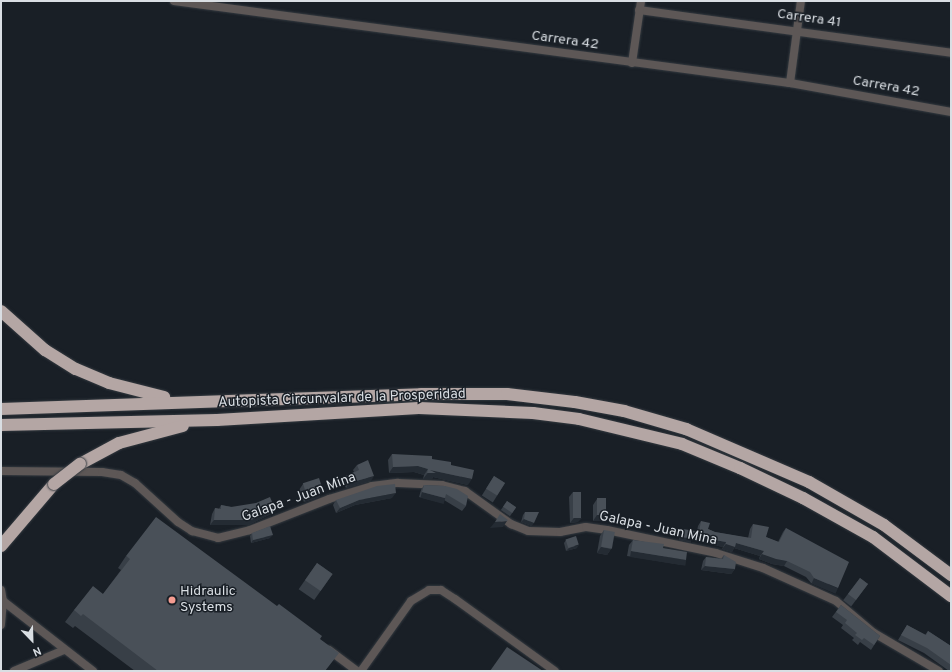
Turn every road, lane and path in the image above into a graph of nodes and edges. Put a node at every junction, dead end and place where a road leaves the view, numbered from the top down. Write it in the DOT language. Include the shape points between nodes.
graph roads {
  1 [pos="174,1"];
  2 [pos="641,1"];
  3 [pos="801,1"];
  4 [pos="639,10"];
  5 [pos="797,31"];
  6 [pos="951,53"];
  7 [pos="632,63"];
  8 [pos="790,83"];
  9 [pos="951,112"];
  10 [pos="1,311"];
  11 [pos="215,400"];
  12 [pos="1,409"];
  13 [pos="218,420"];
  14 [pos="1,425"];
  15 [pos="1,471"];
  16 [pos="1,546"];
  17 [pos="951,575"];
  18 [pos="1,590"];
  19 [pos="951,596"];
  20 [pos="3,601"];
  21 [pos="1,625"];
  22 [pos="319,642"];
  23 [pos="64,650"];
  24 [pos="14,671"];
  25 [pos="93,671"];
  26 [pos="357,671"];
  27 [pos="361,671"];
  28 [pos="555,671"];
  29 [pos="939,671"];
  1 -- 7 [label="street, Carrera 42"];
  2 -- 4 [label="street"];
  3 -- 5 [label="street"];
  4 -- 5 [label="street, Carrera 41"];
  4 -- 7 [label="street"];
  5 -- 6 [label="street, Carrera 41"];
  5 -- 8 [label="street"];
  7 -- 8 [label="street, Carrera 42"];
  8 -- 9 [label="street, Carrera 42"];
  10 -- 11 [label="highway" via="45,350 76,369 109,383 143,394"];
  11 -- 12 [label="highway, Autopista Circunvalar de la Prosperidad"];
  11 -- 17 [label="highway, Autopista Circunvalar de la Prosperidad" via="479,393 534,396 624,411 686,429 809,482 884,525"];
  13 -- 14 [label="highway, Autopista Circunvalar de la Prosperidad"];
  13 -- 16 [label="highway, bridge" via="154,432 119,443 80,464 54,484"];
  13 -- 19 [label="highway, Autopista Circunvalar de la Prosperidad" via="419,408 477,409 533,413 622,428 682,444 803,498 873,537"];
  15 -- 29 [label="street, Galapa - Juan Mina" via="102,472 121,475 135,483 192,532 218,538 250,530 329,499 372,486 398,483 442,485 465,491 511,524 528,531 560,532 586,527 607,530 716,553 762,568 836,601 874,633"];
  18 -- 20 [label="street"];
  20 -- 21 [label="street"];
  20 -- 23 [label="street"];
  22 -- 26 [label="street"];
  23 -- 24 [label="street"];
  23 -- 25 [label="street"];
  27 -- 28 [label="street" via="411,601 429,590 441,590"];
}
